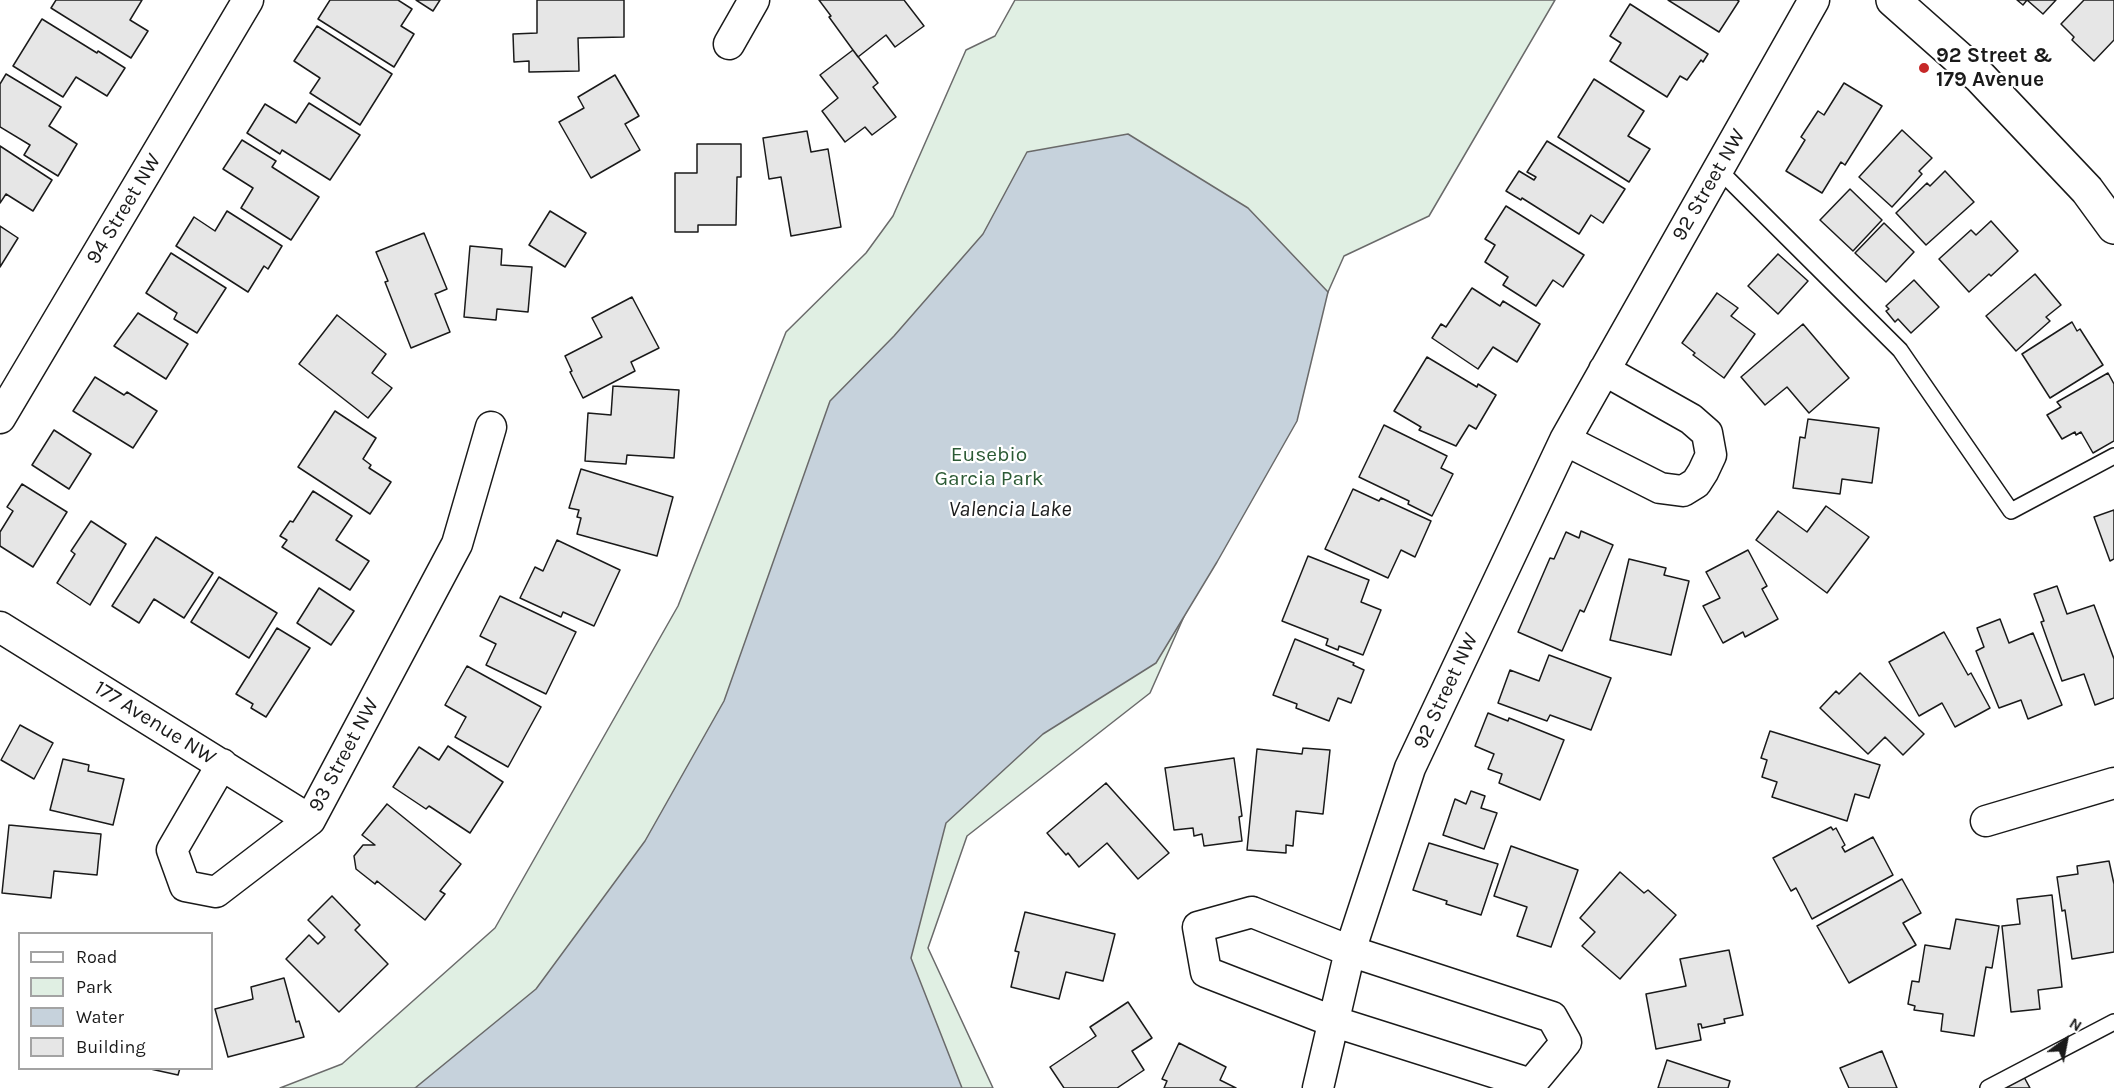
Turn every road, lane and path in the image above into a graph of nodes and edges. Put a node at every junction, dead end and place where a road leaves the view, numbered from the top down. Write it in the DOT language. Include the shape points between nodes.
graph roads {
  1 [pos="248,0"];
  2 [pos="754,0"];
  3 [pos="1814,0"];
  4 [pos="1893,0"];
  5 [pos="729,44"];
  6 [pos="1718,169"];
  7 [pos="2114,227"];
  8 [pos="1604,370"];
  9 [pos="0,418"];
  10 [pos="490,427"];
  11 [pos="1565,440"];
  12 [pos="2114,456"];
  13 [pos="0,627"];
  14 [pos="222,764"];
  15 [pos="2114,783"];
  16 [pos="310,820"];
  17 [pos="1986,821"];
  18 [pos="1350,951"];
  19 [pos="1332,1021"];
  20 [pos="2114,1022"];
  21 [pos="1318,1088"];
  22 [pos="1988,1088"];
  1 -- 9 [label="street, 94 Street NW"];
  2 -- 5 [label="street"];
  3 -- 6 [label="street, 92 Street NW"];
  4 -- 7 [label="street" via="1980,77 2087,190"];
  6 -- 8 [label="street, 92 Street NW"];
  6 -- 12 [label="lane" via="1900,350 2011,512"];
  8 -- 11 [label="street, 92 Street NW"];
  8 -- 11 [label="street" via="1690,419 1707,433 1711,455 1703,472 1696,483 1683,491 1660,488"];
  10 -- 16 [label="street, 93 Street NW" via="457,544"];
  11 -- 18 [label="street, 92 Street NW" via="1410,768"];
  13 -- 14 [label="street, 177 Avenue NW"];
  14 -- 16 [label="street, 177 Avenue NW"];
  14 -- 16 [label="street, 93 Street NW" via="172,850 185,886 216,892"];
  15 -- 17 [label="street"];
  18 -- 19 [label="street, 92 Street NW"];
  18 -- 19 [label="street" via="1252,912 1198,927 1206,972"];
  18 -- 19 [label="street" via="1552,1017 1566,1042 1530,1084"];
  19 -- 21 [label="street, 92 Street NW"];
  20 -- 22 [label="lane"];
}
